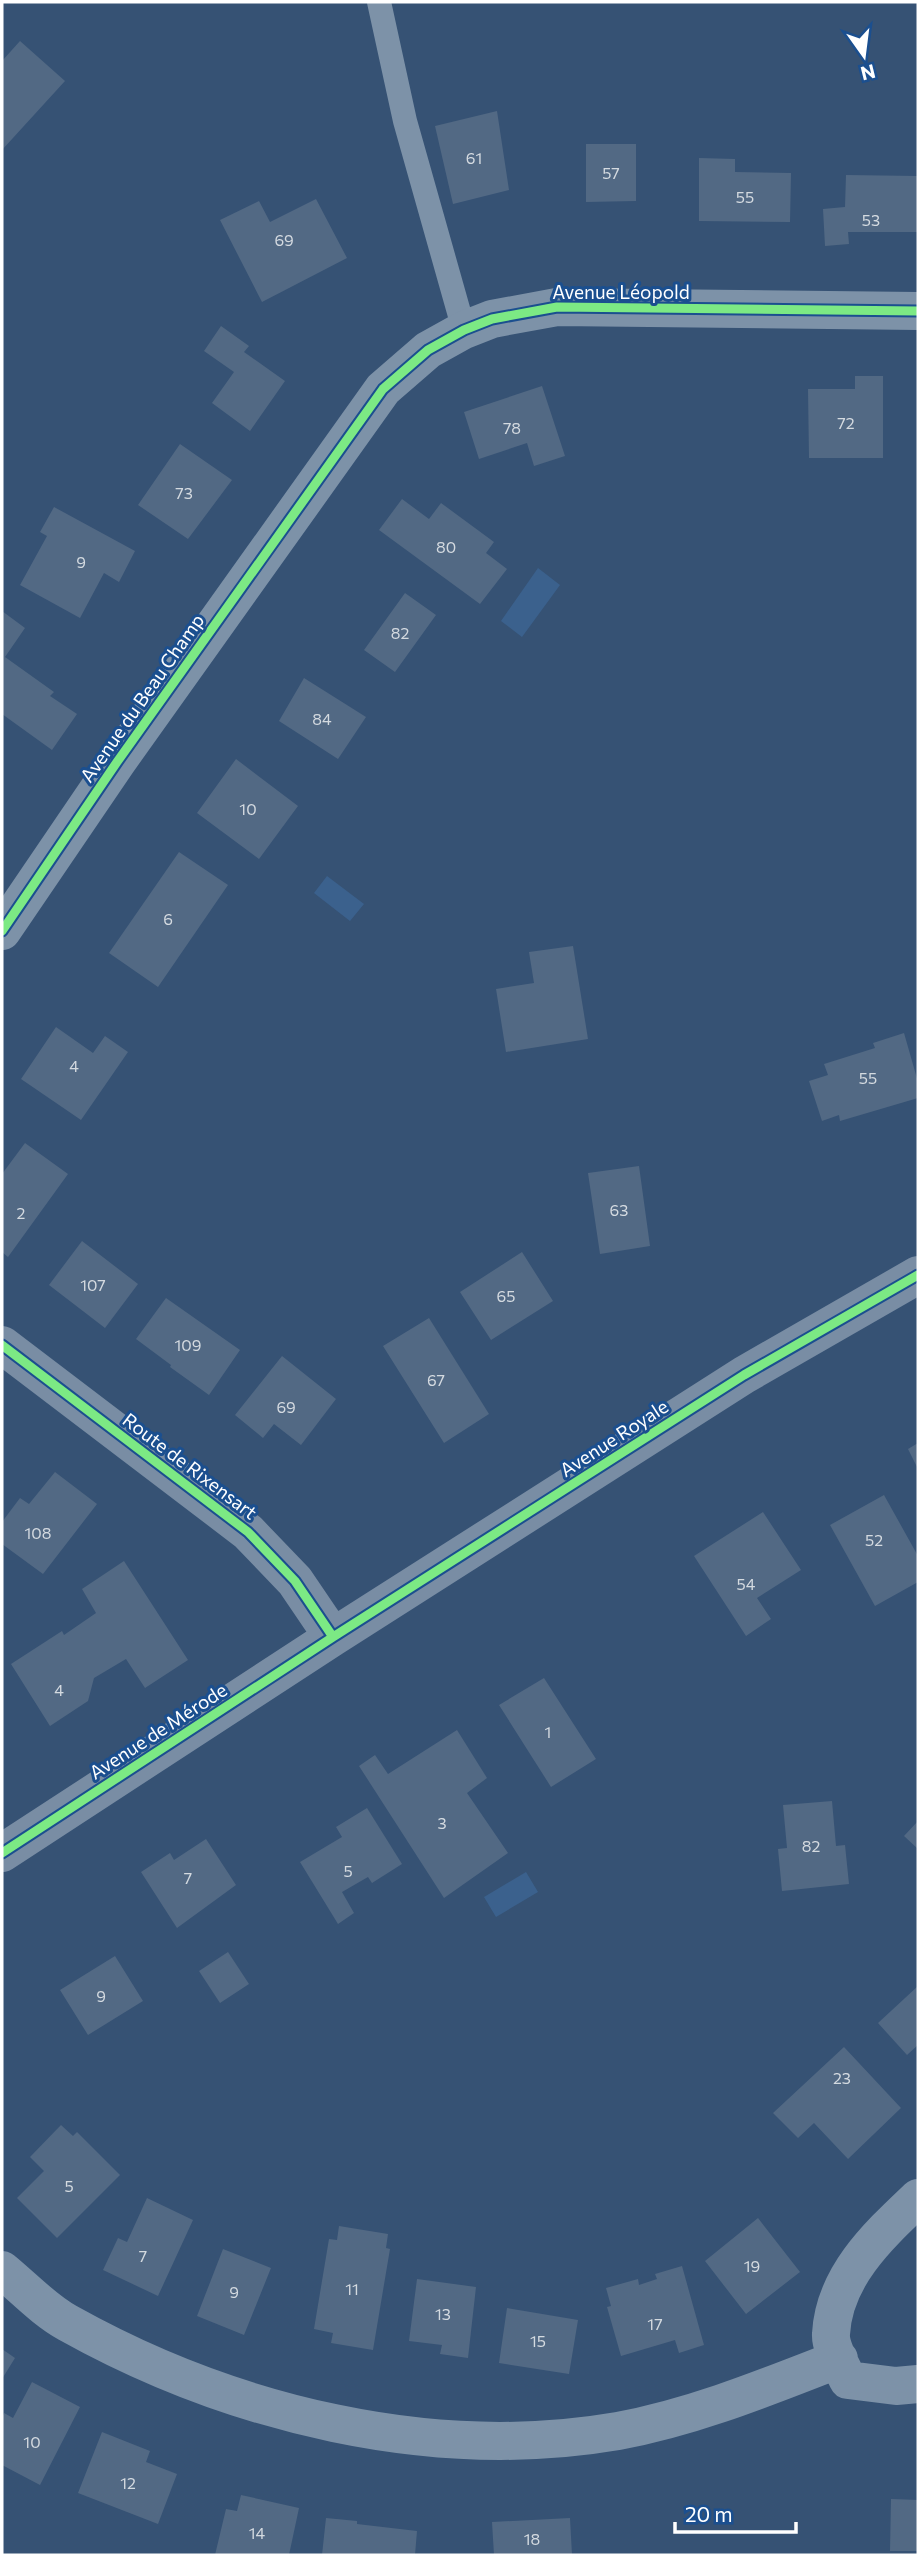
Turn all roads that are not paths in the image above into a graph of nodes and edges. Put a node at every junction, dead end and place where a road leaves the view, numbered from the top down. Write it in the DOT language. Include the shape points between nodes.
graph roads {
  1 [pos="379,2"];
  2 [pos="918,311"];
  3 [pos="464,330"];
  4 [pos="314,488"];
  5 [pos="2,931"];
  6 [pos="918,1275"];
  7 [pos="2,1345"];
  8 [pos="333,1637"];
  9 [pos="2,1853"];
  10 [pos="918,2198"];
  11 [pos="2,2270"];
  12 [pos="839,2359"];
  13 [pos="918,2384"];
  1 -- 3 [label="lane" via="405,121"];
  2 -- 3 [label="street, Avenue Léopold" via="557,307 492,319"];
  3 -- 4 [label="street, Avenue Léopold" via="428,351 383,388"];
  4 -- 5 [label="street, Avenue du Beau Champ"];
  6 -- 8 [label="street, Avenue Royale" via="744,1375"];
  7 -- 8 [label="street, Route de Rixensart" via="248,1532 295,1581"];
  8 -- 9 [label="street, Avenue de Mérode"];
  10 -- 12 [label="street" via="849,2275 830,2336"];
  11 -- 12 [label="street" via="65,2322 190,2382 298,2416 472,2441 551,2440 620,2430 735,2400"];
  12 -- 13 [label="street" via="848,2380"];
}
